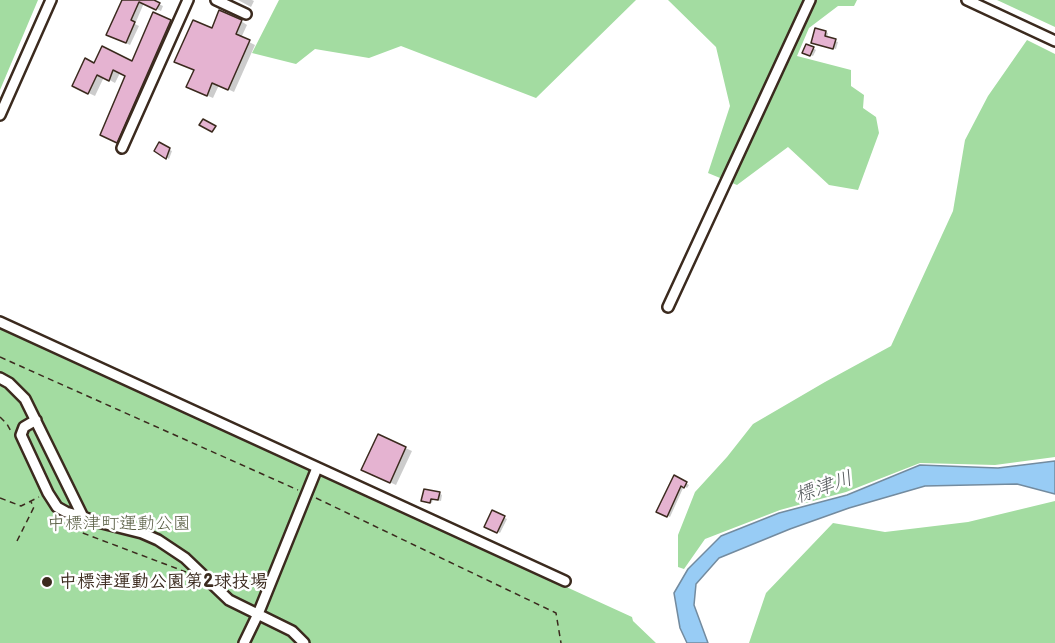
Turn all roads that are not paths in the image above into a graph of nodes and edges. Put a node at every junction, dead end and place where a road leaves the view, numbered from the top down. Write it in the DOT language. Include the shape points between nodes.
graph roads {
  1 [pos="51,0"];
  2 [pos="188,0"];
  3 [pos="216,0"];
  4 [pos="810,0"];
  5 [pos="967,0"];
  6 [pos="246,14"];
  7 [pos="1055,41"];
  8 [pos="0,115"];
  9 [pos="122,148"];
  10 [pos="668,307"];
  11 [pos="0,322"];
  12 [pos="0,378"];
  13 [pos="36,420"];
  14 [pos="317,468"];
  15 [pos="83,517"];
  16 [pos="565,581"];
  17 [pos="258,614"];
  18 [pos="244,643"];
  19 [pos="304,643"];
  1 -- 8 [label="street"];
  2 -- 9 [label="street"];
  3 -- 6 [label="street"];
  4 -- 10 [label="street"];
  5 -- 7 [label="street"];
  11 -- 14 [label="street"];
  12 -- 13 [label="street" via="25,399"];
  13 -- 15 [label="street"];
  13 -- 15 [label="street" via="24,427 21,435 48,493 57,507"];
  14 -- 16 [label="street"];
  14 -- 17 [label="street"];
  15 -- 17 [label="street" via="158,540 230,600"];
  17 -- 18 [label="street"];
  17 -- 19 [label="street" via="292,631"];
}
